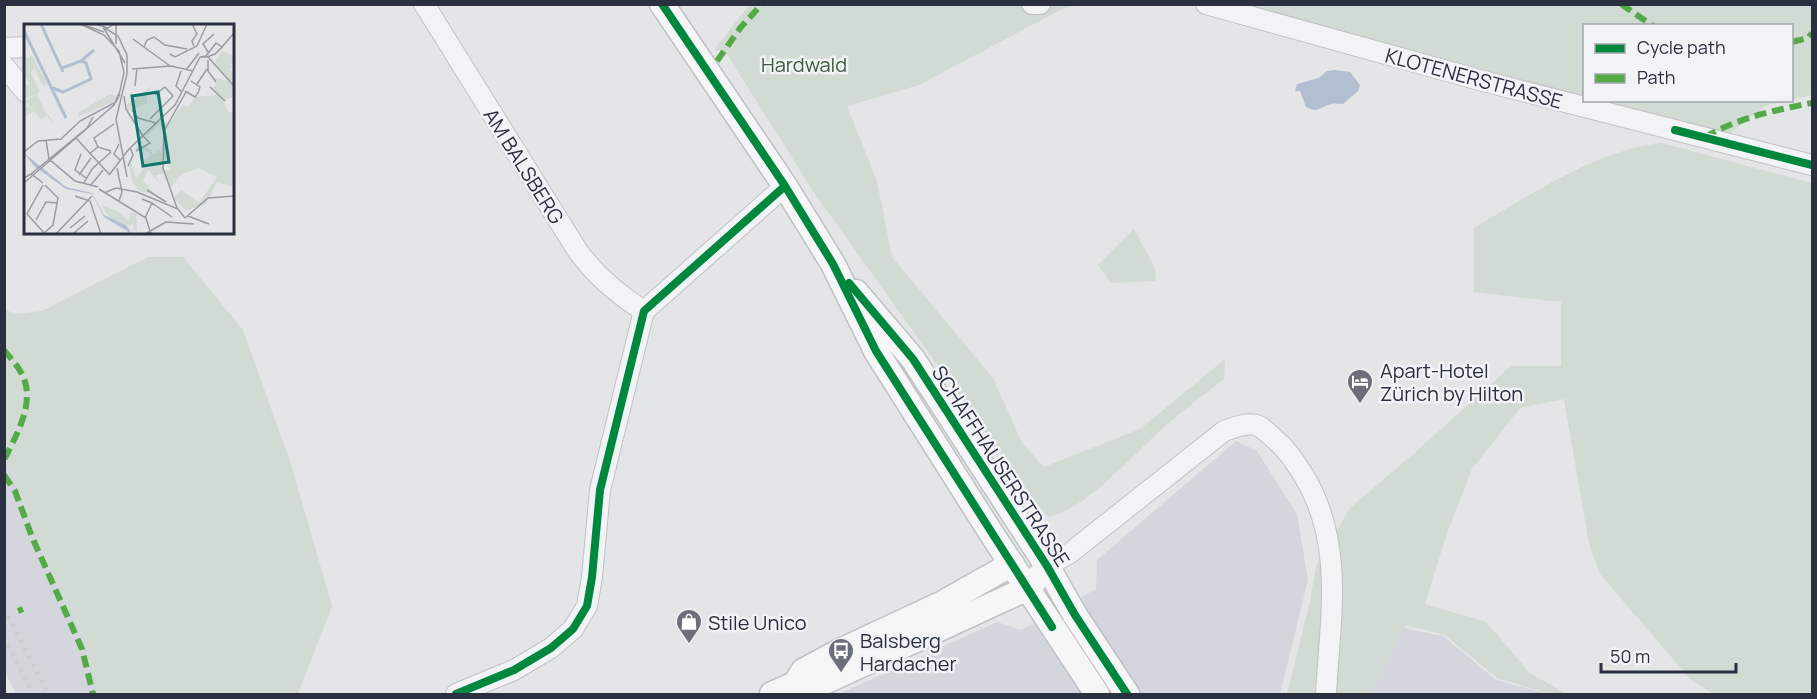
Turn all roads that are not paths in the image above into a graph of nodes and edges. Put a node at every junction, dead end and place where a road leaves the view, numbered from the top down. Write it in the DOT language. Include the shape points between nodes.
graph roads {
  1 [pos="424,4"];
  2 [pos="662,4"];
  3 [pos="1032,4"];
  4 [pos="1040,4"];
  5 [pos="1206,4"];
  6 [pos="24,47"];
  7 [pos="4,48"];
  8 [pos="4,66"];
  9 [pos="24,90"];
  10 [pos="1812,165"];
  11 [pos="786,186"];
  12 [pos="833,264"];
  13 [pos="644,310"];
  14 [pos="1012,564"];
  15 [pos="1047,566"];
  16 [pos="1028,588"];
  17 [pos="795,684"];
  18 [pos="456,694"];
  19 [pos="772,694"];
  20 [pos="1097,694"];
  21 [pos="1128,694"];
  22 [pos="1326,694"];
  1 -- 13 [label="street, AM BALSBERG" via="577,250 604,282"];
  2 -- 11 [label="main road, SCHAFFHAUSERSTRASSE"];
  3 -- 4 [label="street"];
  5 -- 10 [label="street, KLOTENERSTRASSE" via="1494,84"];
  6 -- 7 [label="street"];
  8 -- 9 [label="street"];
  11 -- 12 [label="main road, SCHAFFHAUSERSTRASSE"];
  11 -- 13 [label="street"];
  12 -- 14 [label="main road, SCHAFFHAUSERSTRASSE" via="876,351"];
  12 -- 15 [label="main road, SCHAFFHAUSERSTRASSE" via="913,359"];
  13 -- 18 [label="street" via="600,490 587,606 573,630 551,648 514,670"];
  14 -- 15 [label="main road"];
  14 -- 16 [label="main road, SCHAFFHAUSERSTRASSE"];
  14 -- 17 [label="main road" via="941,604 803,671"];
  15 -- 16 [label="main road"];
  15 -- 21 [label="main road, SCHAFFHAUSERSTRASSE"];
  15 -- 22 [label="street" via="1070,553 1224,431 1246,423 1262,427 1291,455 1314,494 1326,530 1333,589"];
  16 -- 17 [label="main road" via="820,684"];
  16 -- 20 [label="main road, SCHAFFHAUSERSTRASSE"];
  17 -- 19 [label="main road"];
}
